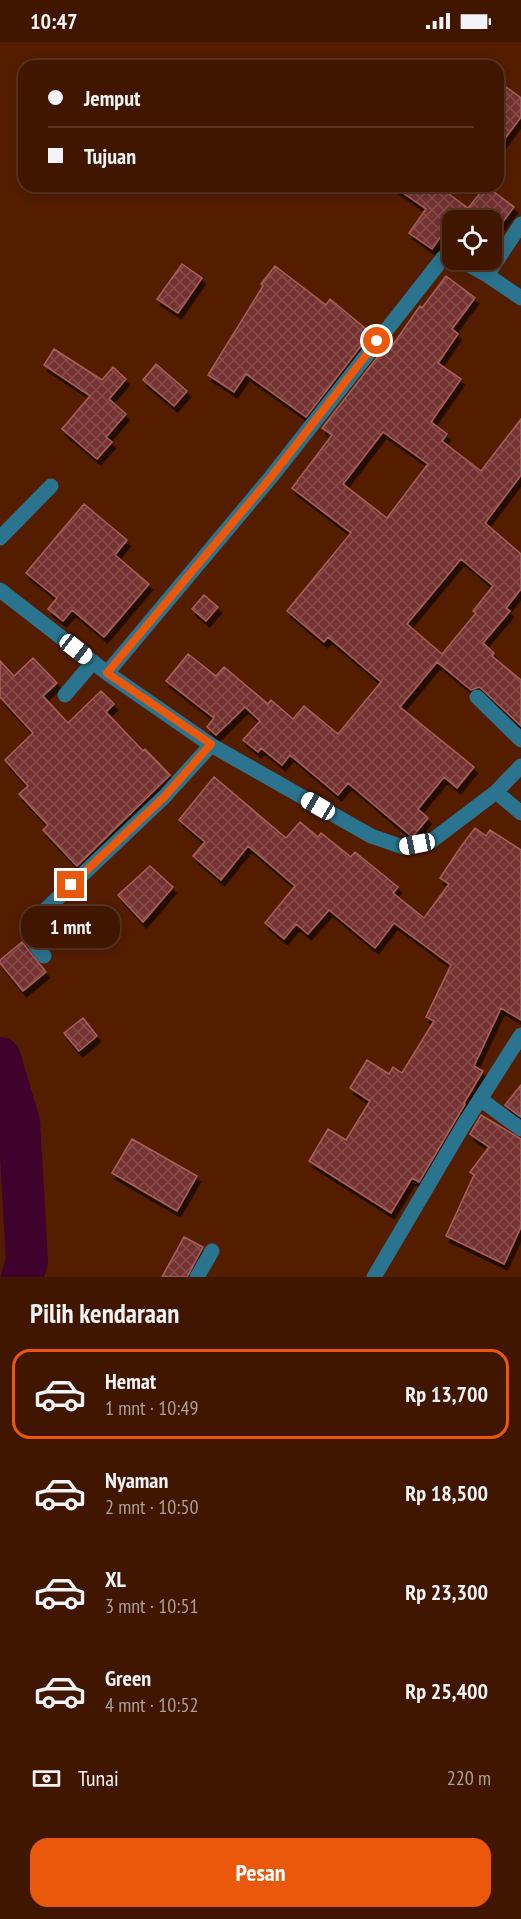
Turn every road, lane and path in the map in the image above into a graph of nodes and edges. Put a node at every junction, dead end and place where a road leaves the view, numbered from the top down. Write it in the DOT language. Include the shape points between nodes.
graph roads {
  1 [pos="521,224"];
  2 [pos="442,259"];
  3 [pos="478,270"];
  4 [pos="487,275"];
  5 [pos="521,298"];
  6 [pos="51,486"];
  7 [pos="0,538"];
  8 [pos="3,597"];
  9 [pos="93,662"];
  10 [pos="107,673"];
  11 [pos="65,695"];
  12 [pos="477,697"];
  13 [pos="521,740"];
  14 [pos="211,744"];
  15 [pos="521,766"];
  16 [pos="496,792"];
  17 [pos="521,813"];
  18 [pos="44,956"];
  19 [pos="521,1035"];
  20 [pos="480,1099"];
  21 [pos="521,1130"];
  22 [pos="212,1251"];
  23 [pos="197,1277"];
  24 [pos="374,1277"];
  1 -- 4 [label="street"];
  2 -- 10 [label="street" via="271,477"];
  3 -- 4 [label="street"];
  4 -- 5 [label="street"];
  6 -- 7 [label="street"];
  8 -- 9 [label="street"];
  9 -- 10 [label="street"];
  9 -- 11 [label="street"];
  10 -- 14 [label="street"];
  12 -- 13 [label="street"];
  14 -- 16 [label="street" via="371,836 404,847 430,842"];
  14 -- 18 [label="street" via="164,797 40,914 30,934"];
  15 -- 16 [label="street"];
  16 -- 17 [label="street"];
  19 -- 20 [label="street"];
  20 -- 21 [label="street"];
  20 -- 24 [label="street"];
  22 -- 23 [label="street"];
}
